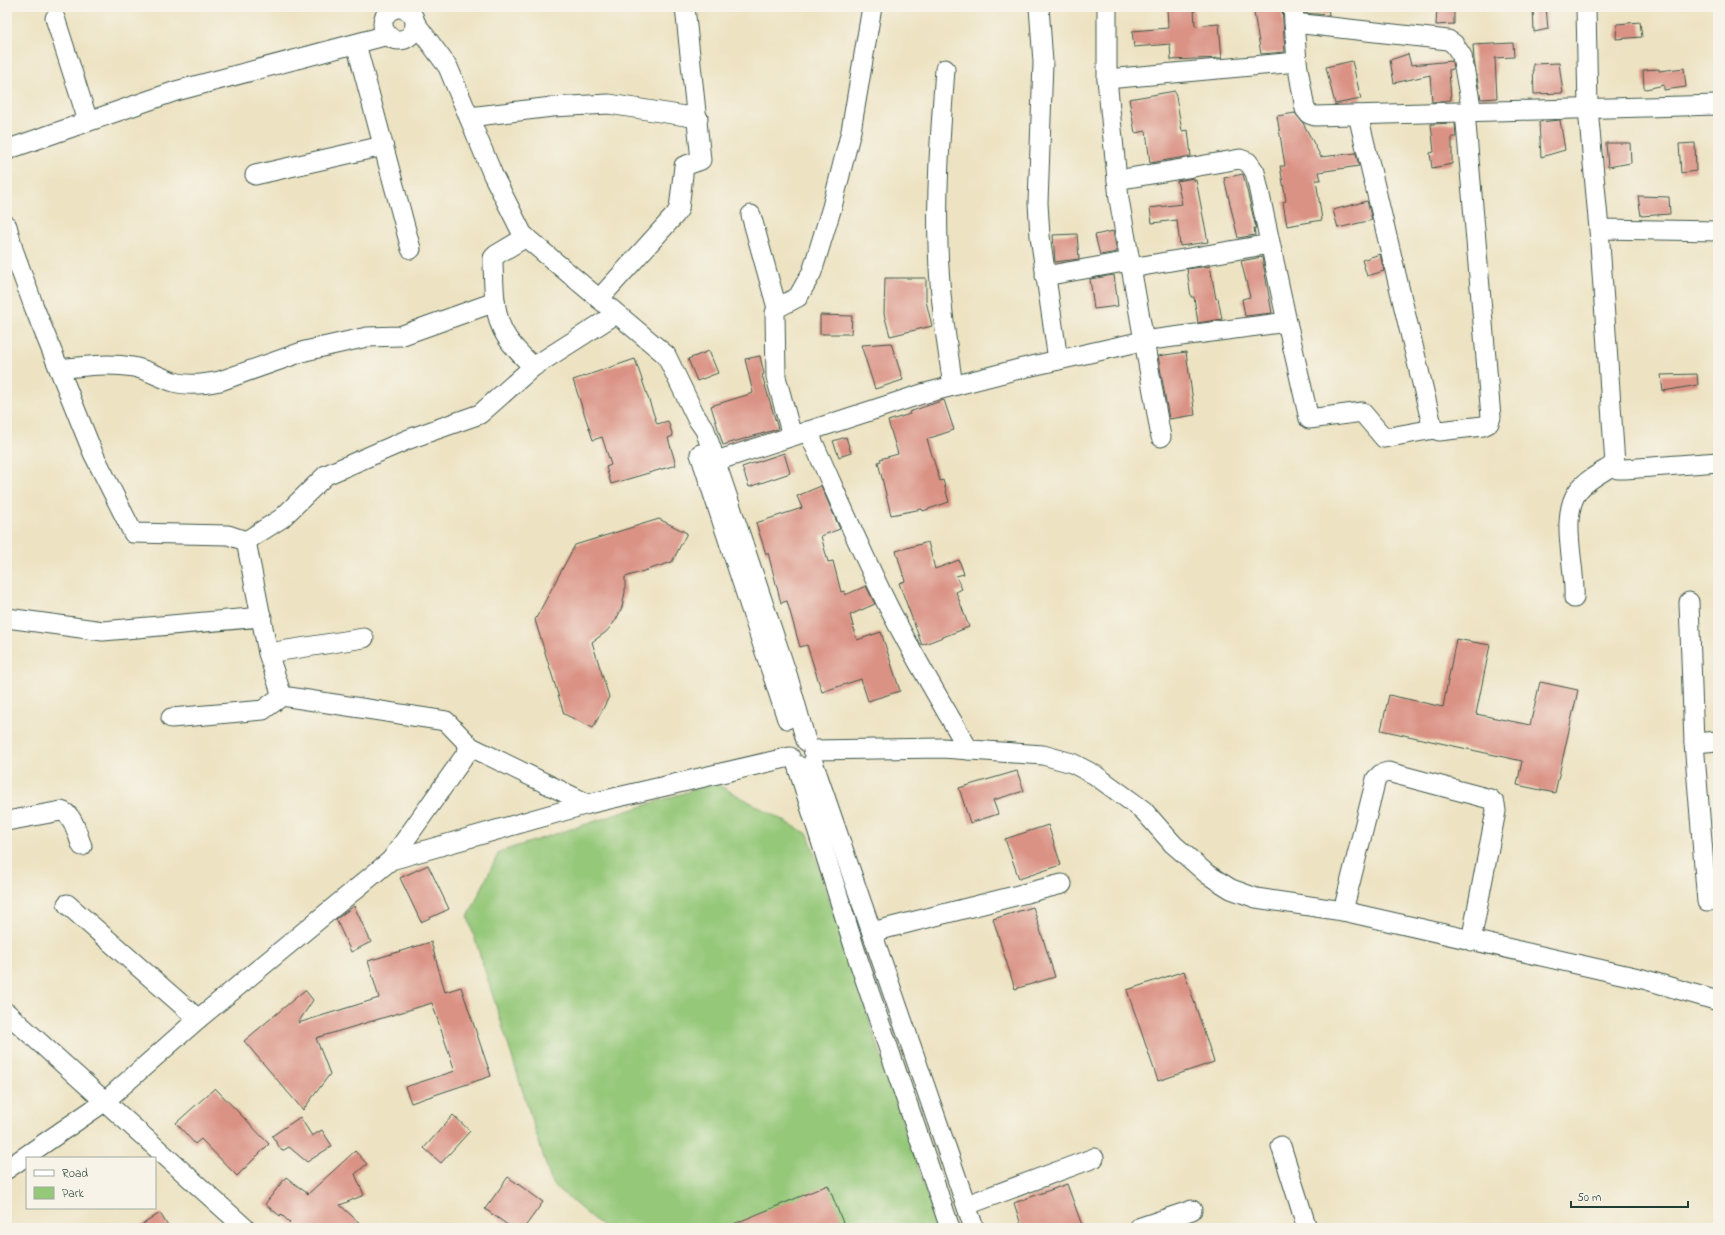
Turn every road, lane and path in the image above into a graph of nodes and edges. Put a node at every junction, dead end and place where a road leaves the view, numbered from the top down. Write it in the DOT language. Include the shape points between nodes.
graph roads {
  1 [pos="685,7"];
  2 [pos="872,7"];
  3 [pos="1039,7"];
  4 [pos="1107,7"];
  5 [pos="1586,7"];
  6 [pos="400,8"];
  7 [pos="1294,15"];
  8 [pos="55,18"];
  9 [pos="416,24"];
  10 [pos="388,35"];
  11 [pos="356,44"];
  12 [pos="1297,62"];
  13 [pos="945,69"];
  14 [pos="1107,79"];
  15 [pos="1718,105"];
  16 [pos="1588,109"];
  17 [pos="1469,112"];
  18 [pos="1358,115"];
  19 [pos="469,117"];
  20 [pos="698,118"];
  21 [pos="88,121"];
  22 [pos="383,146"];
  23 [pos="8,148"];
  24 [pos="255,176"];
  25 [pos="1117,180"];
  26 [pos="751,215"];
  27 [pos="7,226"];
  28 [pos="1599,229"];
  29 [pos="1718,231"];
  30 [pos="526,237"];
  31 [pos="1270,244"];
  32 [pos="10,249"];
  33 [pos="411,249"];
  34 [pos="1130,264"];
  35 [pos="1045,276"];
  36 [pos="598,299"];
  37 [pos="495,302"];
  38 [pos="777,308"];
  39 [pos="616,314"];
  40 [pos="1287,322"];
  41 [pos="1143,341"];
  42 [pos="1058,360"];
  43 [pos="533,367"];
  44 [pos="59,369"];
  45 [pos="953,386"];
  46 [pos="1434,429"];
  47 [pos="800,433"];
  48 [pos="1161,437"];
  49 [pos="1718,462"];
  50 [pos="709,463"];
  51 [pos="1616,464"];
  52 [pos="246,541"];
  53 [pos="1574,598"];
  54 [pos="1689,602"];
  55 [pos="262,617"];
  56 [pos="7,618"];
  57 [pos="364,638"];
  58 [pos="268,653"];
  59 [pos="282,696"];
  60 [pos="171,718"];
  61 [pos="1718,741"];
  62 [pos="1694,742"];
  63 [pos="470,747"];
  64 [pos="969,750"];
  65 [pos="802,753"];
  66 [pos="588,804"];
  67 [pos="7,821"];
  68 [pos="82,846"];
  69 [pos="391,860"];
  70 [pos="1062,884"];
  71 [pos="1707,902"];
  72 [pos="67,904"];
  73 [pos="1342,911"];
  74 [pos="872,932"];
  75 [pos="1471,941"];
  76 [pos="1718,1001"];
  77 [pos="7,1013"];
  78 [pos="198,1019"];
  79 [pos="104,1102"];
  80 [pos="1281,1146"];
  81 [pos="1094,1158"];
  82 [pos="7,1170"];
  83 [pos="1192,1210"];
  84 [pos="971,1218"];
  85 [pos="245,1228"];
  86 [pos="950,1228"];
  87 [pos="1138,1228"];
  88 [pos="1306,1228"];
  1 -- 20 [label="street"];
  2 -- 38 [label="street" via="851,131 812,272 798,298"];
  3 -- 35 [label="street" via="1043,62 1038,203"];
  4 -- 14 [label="street"];
  5 -- 16 [label="street"];
  6 -- 9 [label="street" via="411,13"];
  6 -- 10 [label="street" via="388,13 385,18 384,30"];
  7 -- 12 [label="street"];
  7 -- 17 [label="street" via="1448,40 1462,56"];
  8 -- 21 [label="street"];
  9 -- 10 [label="street" via="414,31 405,39 393,39"];
  9 -- 19 [label="street" via="448,67"];
  10 -- 11 [label="street"];
  11 -- 21 [label="street" via="176,91"];
  11 -- 22 [label="street"];
  12 -- 14 [label="street"];
  12 -- 18 [label="street" via="1305,109 1309,114"];
  13 -- 45 [label="street" via="937,172 938,245 942,308"];
  14 -- 25 [label="street"];
  15 -- 16 [label="street"];
  16 -- 17 [label="street"];
  16 -- 28 [label="street"];
  17 -- 18 [label="street"];
  17 -- 46 [label="street" via="1491,417 1489,423 1483,426 1439,431"];
  18 -- 46 [label="street"];
  19 -- 20 [label="street" via="552,107 609,104"];
  19 -- 30 [label="street" via="493,175"];
  20 -- 36 [label="street" via="702,160 684,166 679,209"];
  21 -- 23 [label="street"];
  22 -- 24 [label="street"];
  22 -- 33 [label="street"];
  25 -- 31 [label="street" via="1240,159 1248,162 1255,172"];
  25 -- 34 [label="street"];
  26 -- 38 [label="street"];
  27 -- 32 [label="street"];
  28 -- 29 [label="street"];
  28 -- 51 [label="street"];
  30 -- 36 [label="street"];
  30 -- 37 [label="street" via="493,258"];
  31 -- 34 [label="street"];
  31 -- 40 [label="street"];
  32 -- 44 [label="street"];
  34 -- 35 [label="street"];
  34 -- 41 [label="street"];
  35 -- 42 [label="street"];
  36 -- 39 [label="street"];
  37 -- 43 [label="street" via="505,335"];
  37 -- 44 [label="street" via="400,336 367,337 305,351 211,383 177,382 150,371 118,365"];
  38 -- 47 [label="street" via="776,377"];
  39 -- 43 [label="street"];
  39 -- 50 [label="street" via="666,355 696,417 695,435"];
  40 -- 41 [label="street"];
  40 -- 46 [label="street" via="1309,419 1362,412 1384,438"];
  41 -- 42 [label="street"];
  41 -- 48 [label="street"];
  42 -- 45 [label="street"];
  43 -- 52 [label="street" via="480,414 409,438 326,475 282,518"];
  44 -- 52 [label="street" via="93,453 133,533 228,535"];
  45 -- 47 [label="street"];
  47 -- 50 [label="street"];
  47 -- 64 [label="street" via="923,672"];
  49 -- 51 [label="street" via="1625,469 1618,469"];
  50 -- 65 [label="street"];
  51 -- 53 [label="street" via="1586,483 1573,500 1569,533"];
  52 -- 55 [label="street"];
  54 -- 62 [label="street"];
  55 -- 56 [label="street" via="103,631"];
  55 -- 58 [label="street"];
  57 -- 58 [label="street"];
  58 -- 59 [label="street"];
  59 -- 60 [label="street" via="263,710"];
  59 -- 63 [label="street" via="446,721"];
  61 -- 62 [label="street"];
  62 -- 71 [label="street"];
  63 -- 66 [label="street"];
  63 -- 69 [label="street"];
  64 -- 65 [label="street" via="942,748"];
  64 -- 73 [label="street" via="1043,755 1072,763 1095,775 1143,810 1173,844 1207,874 1231,889 1256,898"];
  65 -- 66 [label="street"];
  65 -- 74 [label="street"];
  65 -- 86 [label="street" via="858,959"];
  66 -- 69 [label="street"];
  67 -- 68 [label="street" via="61,811 71,818"];
  69 -- 78 [label="street"];
  70 -- 74 [label="street"];
  72 -- 78 [label="street"];
  73 -- 75 [label="street"];
  73 -- 75 [label="street" via="1376,779 1388,772 1490,799 1495,804 1496,811"];
  74 -- 84 [label="street"];
  75 -- 76 [label="street" via="1643,980"];
  77 -- 79 [label="street"];
  78 -- 79 [label="street"];
  79 -- 82 [label="street"];
  79 -- 85 [label="street"];
  80 -- 88 [label="street"];
  81 -- 84 [label="street"];
  83 -- 87 [label="street"];
  84 -- 86 [label="street"];
}
